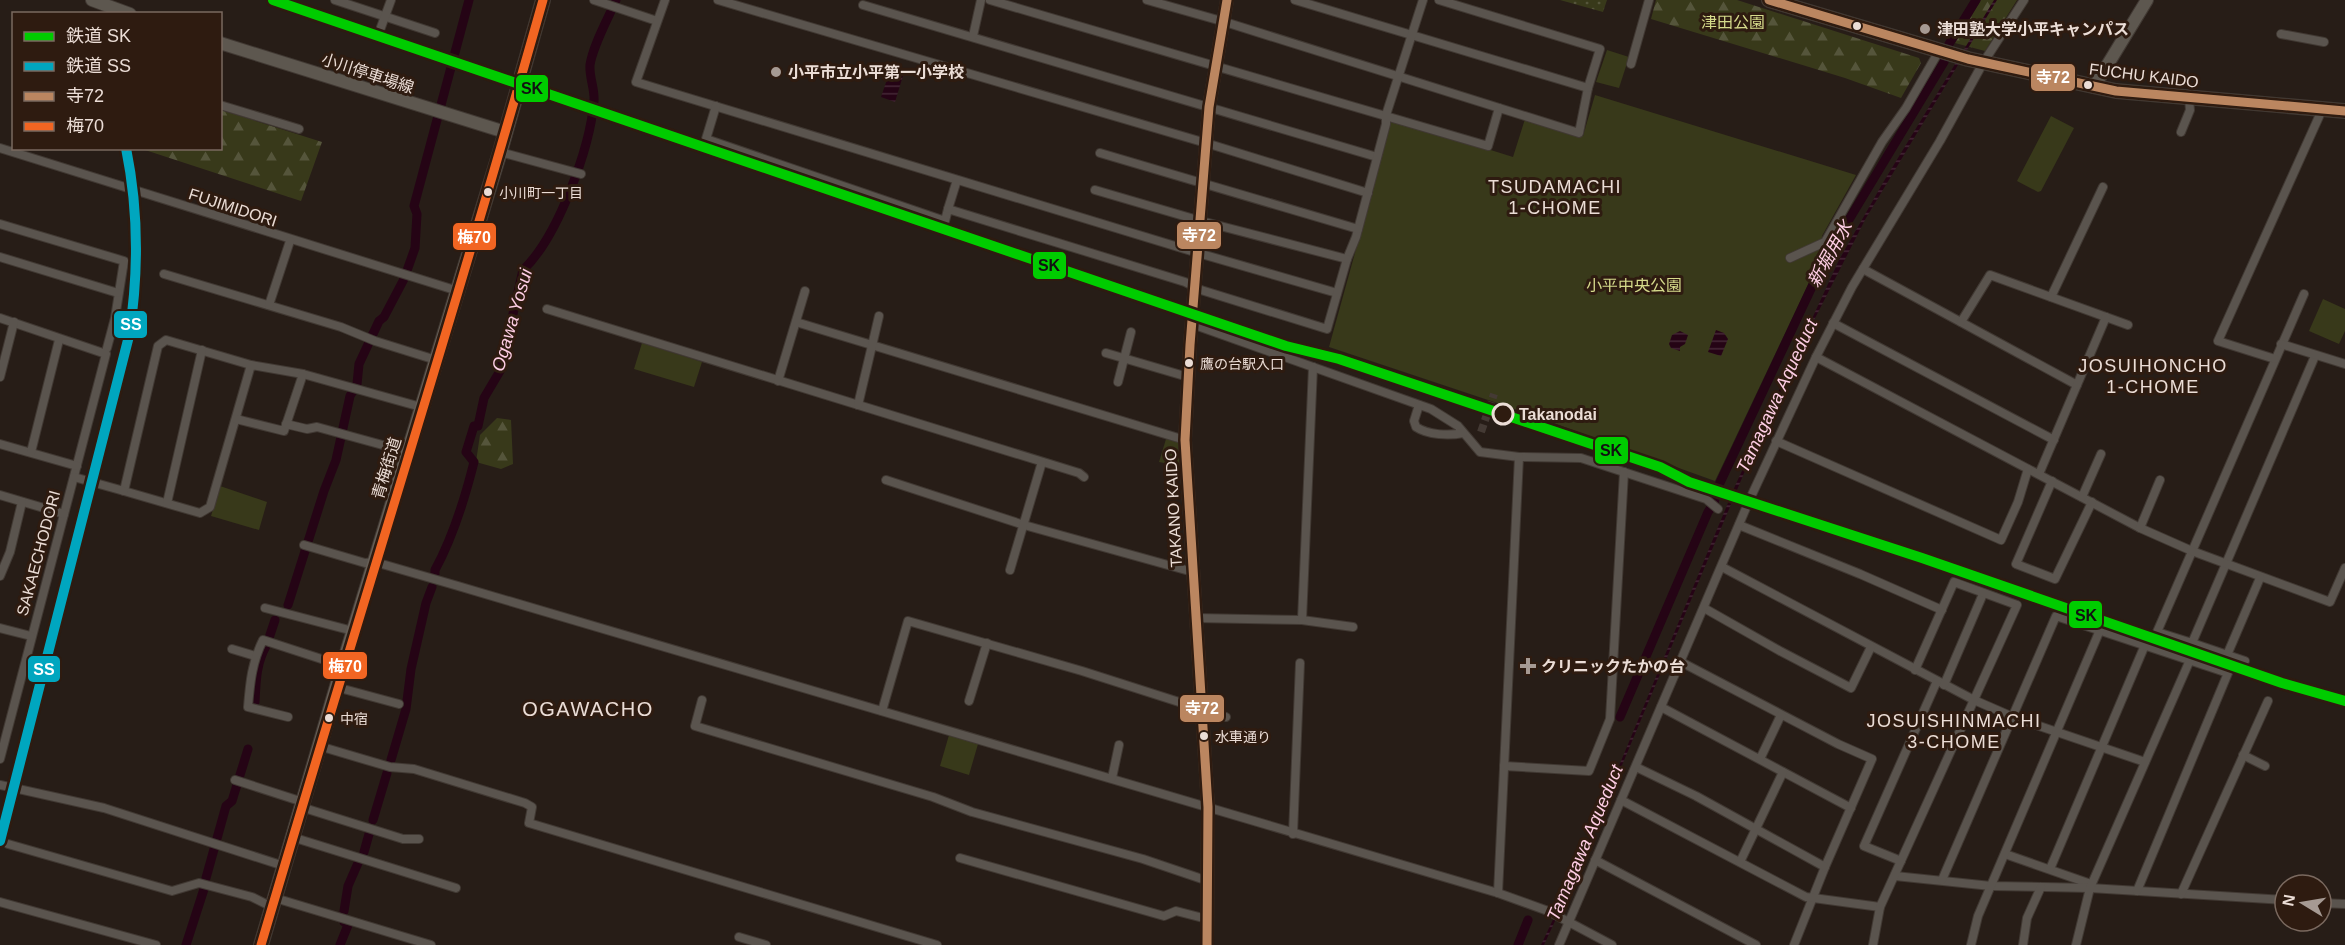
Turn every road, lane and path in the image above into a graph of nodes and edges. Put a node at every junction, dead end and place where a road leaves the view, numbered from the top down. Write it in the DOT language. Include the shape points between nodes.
graph roads {
  1 [pos="92,0"];
  2 [pos="335,0"];
  3 [pos="392,0"];
  4 [pos="543,0"];
  5 [pos="594,0"];
  6 [pos="664,0"];
  7 [pos="718,0"];
  8 [pos="981,0"];
  9 [pos="990,0"];
  10 [pos="1147,0"];
  11 [pos="1227,0"];
  12 [pos="1295,0"];
  13 [pos="1423,0"];
  14 [pos="1439,0"];
  15 [pos="1649,0"];
  16 [pos="1769,0"];
  17 [pos="2024,0"];
  18 [pos="2147,0"];
  19 [pos="863,5"];
  20 [pos="125,12"];
  21 [pos="385,17"];
  22 [pos="657,21"];
  23 [pos="1225,22"];
  24 [pos="380,30"];
  25 [pos="435,33"];
  26 [pos="2281,34"];
  27 [pos="1412,35"];
  28 [pos="973,36"];
  29 [pos="2324,42"];
  30 [pos="222,45"];
  31 [pos="1950,54"];
  32 [pos="1983,63"];
  33 [pos="1631,64"];
  34 [pos="1216,67"];
  35 [pos="1399,77"];
  36 [pos="2094,87"];
  37 [pos="1588,88"];
  38 [pos="2189,99"];
  39 [pos="222,106"];
  40 [pos="716,106"];
  41 [pos="1209,107"];
  42 [pos="1499,108"];
  43 [pos="2322,110"];
  44 [pos="2345,111"];
  45 [pos="1386,116"];
  46 [pos="298,129"];
  47 [pos="505,132"];
  48 [pos="2181,132"];
  49 [pos="1206,143"];
  50 [pos="0,148"];
  51 [pos="500,152"];
  52 [pos="1100,153"];
  53 [pos="1377,157"];
  54 [pos="577,173"];
  55 [pos="957,180"];
  56 [pos="1203,184"];
  57 [pos="2103,187"];
  58 [pos="1095,190"];
  59 [pos="1368,193"];
  60 [pos="948,209"];
  61 [pos="1201,221"];
  62 [pos="0,225"];
  63 [pos="1358,229"];
  64 [pos="290,241"];
  65 [pos="1198,254"];
  66 [pos="0,257"];
  67 [pos="1790,258"];
  68 [pos="1347,259"];
  69 [pos="1863,269"];
  70 [pos="164,274"];
  71 [pos="1196,286"];
  72 [pos="458,291"];
  73 [pos="805,291"];
  74 [pos="118,293"];
  75 [pos="1337,293"];
  76 [pos="2304,294"];
  77 [pos="2051,297"];
  78 [pos="269,305"];
  79 [pos="546,309"];
  80 [pos="879,315"];
  81 [pos="2106,317"];
  82 [pos="0,318"];
  83 [pos="14,322"];
  84 [pos="796,322"];
  85 [pos="1961,322"];
  86 [pos="1833,323"];
  87 [pos="1192,324"];
  88 [pos="2128,325"];
  89 [pos="1131,332"];
  90 [pos="59,340"];
  91 [pos="2281,344"];
  92 [pos="872,346"];
  93 [pos="202,350"];
  94 [pos="106,351"];
  95 [pos="1107,353"];
  96 [pos="2315,356"];
  97 [pos="1816,357"];
  98 [pos="1124,358"];
  99 [pos="2274,359"];
  100 [pos="436,360"];
  101 [pos="2345,364"];
  102 [pos="251,365"];
  103 [pos="1313,367"];
  104 [pos="303,374"];
  105 [pos="0,376"];
  106 [pos="1188,377"];
  107 [pos="778,381"];
  108 [pos="1118,382"];
  109 [pos="2077,385"];
  110 [pos="858,405"];
  111 [pos="1419,405"];
  112 [pos="421,407"];
  113 [pos="236,419"];
  114 [pos="286,424"];
  115 [pos="1463,433"];
  116 [pos="1185,440"];
  117 [pos="2054,440"];
  118 [pos="1776,441"];
  119 [pos="0,444"];
  120 [pos="31,452"];
  121 [pos="408,452"];
  122 [pos="2101,454"];
  123 [pos="1519,457"];
  124 [pos="1042,462"];
  125 [pos="77,466"];
  126 [pos="2028,469"];
  127 [pos="1624,472"];
  128 [pos="2039,474"];
  129 [pos="74,477"];
  130 [pos="1084,477"];
  131 [pos="886,480"];
  132 [pos="2160,480"];
  133 [pos="2052,481"];
  134 [pos="124,491"];
  135 [pos="0,495"];
  136 [pos="2082,497"];
  137 [pos="22,502"];
  138 [pos="2092,502"];
  139 [pos="166,503"];
  140 [pos="1717,509"];
  141 [pos="64,514"];
  142 [pos="1739,520"];
  143 [pos="1024,525"];
  144 [pos="2140,528"];
  145 [pos="307,546"];
  146 [pos="2192,551"];
  147 [pos="375,562"];
  148 [pos="2226,564"];
  149 [pos="1722,567"];
  150 [pos="2345,568"];
  151 [pos="1011,570"];
  152 [pos="1193,572"];
  153 [pos="0,576"];
  154 [pos="2260,578"];
  155 [pos="1983,594"];
  156 [pos="265,608"];
  157 [pos="1704,608"];
  158 [pos="1942,610"];
  159 [pos="1196,618"];
  160 [pos="1302,620"];
  161 [pos="1353,627"];
  162 [pos="0,628"];
  163 [pos="2100,630"];
  164 [pos="353,631"];
  165 [pos="31,636"];
  166 [pos="987,643"];
  167 [pos="2192,643"];
  168 [pos="2145,645"];
  169 [pos="1872,647"];
  170 [pos="232,649"];
  171 [pos="2227,655"];
  172 [pos="255,656"];
  173 [pos="2190,660"];
  174 [pos="1681,662"];
  175 [pos="2245,662"];
  176 [pos="1300,663"];
  177 [pos="343,666"];
  178 [pos="1915,670"];
  179 [pos="1940,683"];
  180 [pos="336,687"];
  181 [pos="702,700"];
  182 [pos="1974,700"];
  183 [pos="969,701"];
  184 [pos="2268,701"];
  185 [pos="399,704"];
  186 [pos="1661,706"];
  187 [pos="1201,708"];
  188 [pos="882,711"];
  189 [pos="1781,715"];
  190 [pos="288,717"];
  191 [pos="1226,717"];
  192 [pos="2013,717"];
  193 [pos="2056,732"];
  194 [pos="1119,745"];
  195 [pos="319,746"];
  196 [pos="2102,747"];
  197 [pos="2243,755"];
  198 [pos="0,759"];
  199 [pos="1760,759"];
  200 [pos="2145,762"];
  201 [pos="1504,766"];
  202 [pos="2265,766"];
  203 [pos="1636,767"];
  204 [pos="1783,772"];
  205 [pos="1112,778"];
  206 [pos="239,782"];
  207 [pos="0,785"];
  208 [pos="1621,800"];
  209 [pos="302,805"];
  210 [pos="1208,807"];
  211 [pos="1851,808"];
  212 [pos="1756,829"];
  213 [pos="1293,834"];
  214 [pos="292,837"];
  215 [pos="419,839"];
  216 [pos="8,844"];
  217 [pos="2005,854"];
  218 [pos="960,858"];
  219 [pos="1595,860"];
  220 [pos="1901,861"];
  221 [pos="1740,862"];
  222 [pos="284,866"];
  223 [pos="1825,867"];
  224 [pos="2050,869"];
  225 [pos="1894,876"];
  226 [pos="1942,880"];
  227 [pos="1208,881"];
  228 [pos="1991,886"];
  229 [pos="2041,887"];
  230 [pos="456,888"];
  231 [pos="2090,888"];
  232 [pos="2136,891"];
  233 [pos="1497,893"];
  234 [pos="2181,894"];
  235 [pos="1813,898"];
  236 [pos="2273,899"];
  237 [pos="0,902"];
  238 [pos="274,902"];
  239 [pos="1880,907"];
  240 [pos="1207,919"];
  241 [pos="1569,922"];
  242 [pos="739,937"];
  243 [pos="156,945"];
  244 [pos="261,945"];
  245 [pos="431,945"];
  246 [pos="766,945"];
  247 [pos="937,945"];
  248 [pos="1207,945"];
  249 [pos="1559,945"];
  250 [pos="1612,945"];
  251 [pos="1756,945"];
  252 [pos="1794,945"];
  253 [pos="1873,945"];
  254 [pos="1971,945"];
  255 [pos="2023,945"];
  256 [pos="2076,945"];
  1 -- 20 [label="street"];
  2 -- 21 [label="street"];
  3 -- 21 [label="street"];
  4 -- 47 [label="main road, 青梅街道"];
  5 -- 22 [label="street"];
  6 -- 22 [label="street"];
  7 -- 49 [label="street"];
  8 -- 28 [label="street"];
  9 -- 34 [label="street"];
  10 -- 23 [label="street"];
  11 -- 23 [label="street, TAKANO KAIDO"];
  12 -- 27 [label="street"];
  13 -- 27 [label="street"];
  14 -- 37 [label="street" via="1600,49"];
  15 -- 33 [label="street"];
  16 -- 31 [label="main road, FUCHU KAIDO"];
  17 -- 32 [label="street"];
  18 -- 36 [label="street"];
  19 -- 28 [label="street"];
  21 -- 24 [label="street"];
  21 -- 25 [label="street"];
  22 -- 40 [label="street" via="636,82"];
  23 -- 34 [label="street, TAKANO KAIDO"];
  23 -- 35 [label="street"];
  26 -- 29 [label="street"];
  27 -- 35 [label="street"];
  27 -- 37 [label="street"];
  28 -- 41 [label="street"];
  30 -- 47 [label="street, 小川停車場線"];
  31 -- 32 [label="main road, FUCHU KAIDO"];
  31 -- 67 [label="street" via="1882,142 1825,243"];
  32 -- 36 [label="main road, FUCHU KAIDO"];
  32 -- 69 [label="street"];
  34 -- 41 [label="street, TAKANO KAIDO"];
  34 -- 45 [label="street"];
  35 -- 42 [label="street"];
  35 -- 45 [label="street"];
  36 -- 38 [label="main road, FUCHU KAIDO"];
  37 -- 42 [label="street" via="1579,133"];
  38 -- 43 [label="main road, FUCHU KAIDO"];
  38 -- 48 [label="street" via="2190,110"];
  39 -- 46 [label="street"];
  40 -- 55 [label="street"];
  40 -- 60 [label="street" via="706,139 945,221"];
  41 -- 49 [label="street, TAKANO KAIDO"];
  41 -- 53 [label="street"];
  42 -- 45 [label="street" via="1488,146"];
  43 -- 44 [label="main road, FUCHU KAIDO"];
  43 -- 99 [label="street" via="2218,340"];
  45 -- 53 [label="street"];
  47 -- 51 [label="main road, 青梅街道"];
  49 -- 56 [label="street, TAKANO KAIDO"];
  49 -- 59 [label="street"];
  50 -- 64 [label="street, FUJIMIDORI"];
  51 -- 54 [label="street"];
  51 -- 72 [label="main road, 青梅街道"];
  52 -- 56 [label="street"];
  53 -- 59 [label="street"];
  55 -- 60 [label="street"];
  55 -- 65 [label="street"];
  56 -- 61 [label="street, TAKANO KAIDO"];
  56 -- 63 [label="street"];
  57 -- 77 [label="street"];
  58 -- 61 [label="street"];
  59 -- 63 [label="street"];
  60 -- 71 [label="street"];
  61 -- 65 [label="street, TAKANO KAIDO"];
  61 -- 68 [label="street"];
  62 -- 74 [label="street, SAKAECHODORI" via="124,261"];
  63 -- 68 [label="street"];
  64 -- 72 [label="street, FUJIMIDORI"];
  64 -- 78 [label="street"];
  65 -- 71 [label="street, TAKANO KAIDO"];
  65 -- 75 [label="street"];
  66 -- 74 [label="street"];
  68 -- 75 [label="street"];
  69 -- 85 [label="street"];
  69 -- 86 [label="street"];
  70 -- 78 [label="street"];
  71 -- 75 [label="street" via="1327,329"];
  71 -- 87 [label="street, TAKANO KAIDO"];
  72 -- 100 [label="main road, 青梅街道"];
  73 -- 84 [label="street"];
  74 -- 94 [label="street, SAKAECHODORI"];
  76 -- 91 [label="street"];
  77 -- 81 [label="street"];
  77 -- 85 [label="street" via="1989,274"];
  78 -- 100 [label="street"];
  79 -- 107 [label="street"];
  80 -- 92 [label="street"];
  81 -- 88 [label="street"];
  81 -- 109 [label="street"];
  82 -- 83 [label="street"];
  83 -- 90 [label="street"];
  83 -- 105 [label="street"];
  84 -- 92 [label="street"];
  84 -- 107 [label="street"];
  85 -- 109 [label="street"];
  86 -- 97 [label="street"];
  86 -- 117 [label="street"];
  87 -- 103 [label="street"];
  87 -- 106 [label="street, TAKANO KAIDO"];
  89 -- 98 [label="street"];
  90 -- 94 [label="street"];
  90 -- 120 [label="street"];
  91 -- 96 [label="street"];
  91 -- 99 [label="street"];
  92 -- 110 [label="street"];
  92 -- 116 [label="street"];
  93 -- 102 [label="street"];
  93 -- 134 [label="street" via="166,340 158,346"];
  93 -- 139 [label="street"];
  94 -- 125 [label="street, SAKAECHODORI"];
  95 -- 98 [label="street"];
  96 -- 101 [label="street"];
  96 -- 148 [label="street"];
  97 -- 118 [label="street"];
  97 -- 126 [label="street"];
  98 -- 106 [label="street"];
  98 -- 108 [label="street"];
  99 -- 146 [label="street"];
  100 -- 112 [label="main road, 青梅街道"];
  102 -- 104 [label="street"];
  102 -- 113 [label="street"];
  103 -- 111 [label="street"];
  103 -- 160 [label="street"];
  104 -- 112 [label="street"];
  104 -- 114 [label="street"];
  106 -- 116 [label="street, TAKANO KAIDO"];
  107 -- 110 [label="street"];
  109 -- 117 [label="street"];
  110 -- 124 [label="street"];
  111 -- 115 [label="street" via="1458,426"];
  111 -- 115 [label="street" via="1416,427 1453,435"];
  112 -- 121 [label="main road, 青梅街道"];
  113 -- 114 [label="street" via="284,431"];
  113 -- 139 [label="street" via="210,507 200,513"];
  114 -- 121 [label="street" via="317,427"];
  115 -- 123 [label="street" via="1480,452"];
  116 -- 152 [label="street, TAKANO KAIDO"];
  117 -- 128 [label="street"];
  118 -- 126 [label="street" via="2001,540"];
  118 -- 142 [label="street"];
  119 -- 120 [label="street"];
  120 -- 125 [label="street"];
  121 -- 147 [label="main road, 青梅街道"];
  122 -- 136 [label="street"];
  123 -- 127 [label="street" via="1581,458"];
  123 -- 201 [label="street"];
  124 -- 130 [label="street"];
  124 -- 143 [label="street"];
  125 -- 129 [label="street, SAKAECHODORI"];
  126 -- 128 [label="street"];
  127 -- 140 [label="street" via="1706,499"];
  127 -- 201 [label="street" via="1610,720 1589,771"];
  128 -- 133 [label="street"];
  129 -- 134 [label="street"];
  129 -- 141 [label="street, SAKAECHODORI"];
  131 -- 143 [label="street"];
  132 -- 144 [label="street"];
  133 -- 136 [label="street"];
  133 -- 138 [label="street" via="2016,564 2055,579"];
  134 -- 139 [label="street"];
  135 -- 137 [label="street"];
  136 -- 138 [label="street"];
  137 -- 141 [label="street"];
  137 -- 153 [label="street"];
  138 -- 144 [label="street"];
  141 -- 165 [label="street, SAKAECHODORI"];
  142 -- 149 [label="street"];
  142 -- 158 [label="street"];
  143 -- 151 [label="street"];
  143 -- 152 [label="street"];
  144 -- 146 [label="street"];
  145 -- 147 [label="street" via="365,563"];
  146 -- 148 [label="street"];
  146 -- 167 [label="street" via="2157,632"];
  147 -- 164 [label="main road, 青梅街道"];
  147 -- 188 [label="street"];
  148 -- 154 [label="street"];
  148 -- 167 [label="street"];
  149 -- 157 [label="street"];
  149 -- 169 [label="street"];
  150 -- 154 [label="street" via="2330,602"];
  152 -- 159 [label="street, TAKANO KAIDO"];
  154 -- 171 [label="street"];
  155 -- 158 [label="street" via="1954,582"];
  155 -- 179 [label="street"];
  155 -- 182 [label="street" via="2017,605"];
  156 -- 164 [label="street"];
  157 -- 169 [label="street" via="1851,688"];
  157 -- 174 [label="street"];
  158 -- 178 [label="street"];
  159 -- 160 [label="street"];
  159 -- 187 [label="street, TAKANO KAIDO"];
  160 -- 161 [label="street"];
  162 -- 165 [label="street"];
  163 -- 168 [label="street"];
  163 -- 192 [label="street" via="2056,616"];
  163 -- 193 [label="street"];
  164 -- 177 [label="main road, 青梅街道"];
  165 -- 198 [label="street, SAKAECHODORI"];
  166 -- 183 [label="street"];
  166 -- 187 [label="street"];
  166 -- 188 [label="street" via="908,621"];
  167 -- 171 [label="street"];
  168 -- 173 [label="street"];
  168 -- 196 [label="street"];
  169 -- 178 [label="street"];
  170 -- 172 [label="street"];
  171 -- 175 [label="street"];
  172 -- 177 [label="street" via="263,640"];
  172 -- 190 [label="street" via="248,707"];
  173 -- 200 [label="street"];
  173 -- 232 [label="street" via="2228,673"];
  174 -- 186 [label="street"];
  174 -- 189 [label="street"];
  176 -- 213 [label="street"];
  177 -- 180 [label="main road, 青梅街道"];
  178 -- 179 [label="street"];
  179 -- 182 [label="street"];
  179 -- 220 [label="street" via="1864,846"];
  180 -- 185 [label="street"];
  180 -- 195 [label="main road, 青梅街道"];
  181 -- 227 [label="street" via="695,726"];
  182 -- 192 [label="street"];
  182 -- 220 [label="street"];
  184 -- 197 [label="street"];
  186 -- 199 [label="street"];
  186 -- 203 [label="street"];
  187 -- 191 [label="street"];
  187 -- 210 [label="street, TAKANO KAIDO"];
  188 -- 205 [label="street"];
  189 -- 199 [label="street"];
  189 -- 211 [label="street" via="1872,759"];
  192 -- 193 [label="street"];
  192 -- 226 [label="street"];
  193 -- 196 [label="street"];
  193 -- 217 [label="street"];
  194 -- 205 [label="street"];
  195 -- 209 [label="main road, 青梅街道"];
  195 -- 247 [label="street" via="390,767 414,769 525,803 532,807 529,822"];
  196 -- 200 [label="street"];
  196 -- 224 [label="street"];
  197 -- 202 [label="street"];
  197 -- 234 [label="street"];
  199 -- 204 [label="street"];
  200 -- 231 [label="street"];
  201 -- 233 [label="street"];
  203 -- 208 [label="street"];
  203 -- 212 [label="street"];
  204 -- 211 [label="street"];
  204 -- 212 [label="street"];
  205 -- 210 [label="street"];
  206 -- 209 [label="street"];
  207 -- 222 [label="street" via="104,808"];
  208 -- 219 [label="street"];
  208 -- 221 [label="street"];
  209 -- 214 [label="main road, 青梅街道"];
  209 -- 215 [label="street" via="403,839"];
  210 -- 213 [label="street"];
  210 -- 227 [label="street, TAKANO KAIDO"];
  211 -- 223 [label="street"];
  212 -- 221 [label="street"];
  212 -- 223 [label="street"];
  213 -- 233 [label="street"];
  214 -- 222 [label="main road, 青梅街道"];
  214 -- 230 [label="street"];
  216 -- 238 [label="street" via="172,891 199,883"];
  217 -- 224 [label="street"];
  217 -- 228 [label="street"];
  218 -- 240 [label="street" via="1164,916 1176,911"];
  219 -- 241 [label="street"];
  219 -- 251 [label="street"];
  220 -- 225 [label="street"];
  221 -- 235 [label="street"];
  222 -- 238 [label="main road, 青梅街道"];
  223 -- 235 [label="street"];
  224 -- 231 [label="street" via="2088,883"];
  225 -- 226 [label="street"];
  225 -- 239 [label="street"];
  226 -- 228 [label="street"];
  227 -- 240 [label="street, TAKANO KAIDO"];
  228 -- 229 [label="street"];
  228 -- 254 [label="street"];
  229 -- 231 [label="street"];
  229 -- 255 [label="street" via="2028,918"];
  231 -- 232 [label="street"];
  231 -- 256 [label="street"];
  232 -- 234 [label="street"];
  233 -- 241 [label="street"];
  234 -- 236 [label="street"];
  235 -- 239 [label="street"];
  235 -- 252 [label="street"];
  237 -- 243 [label="street"];
  238 -- 244 [label="main road, 青梅街道"];
  238 -- 245 [label="street"];
  239 -- 253 [label="street"];
  240 -- 248 [label="street, TAKANO KAIDO"];
  241 -- 249 [label="street"];
  241 -- 250 [label="street"];
  242 -- 246 [label="street"];
}
